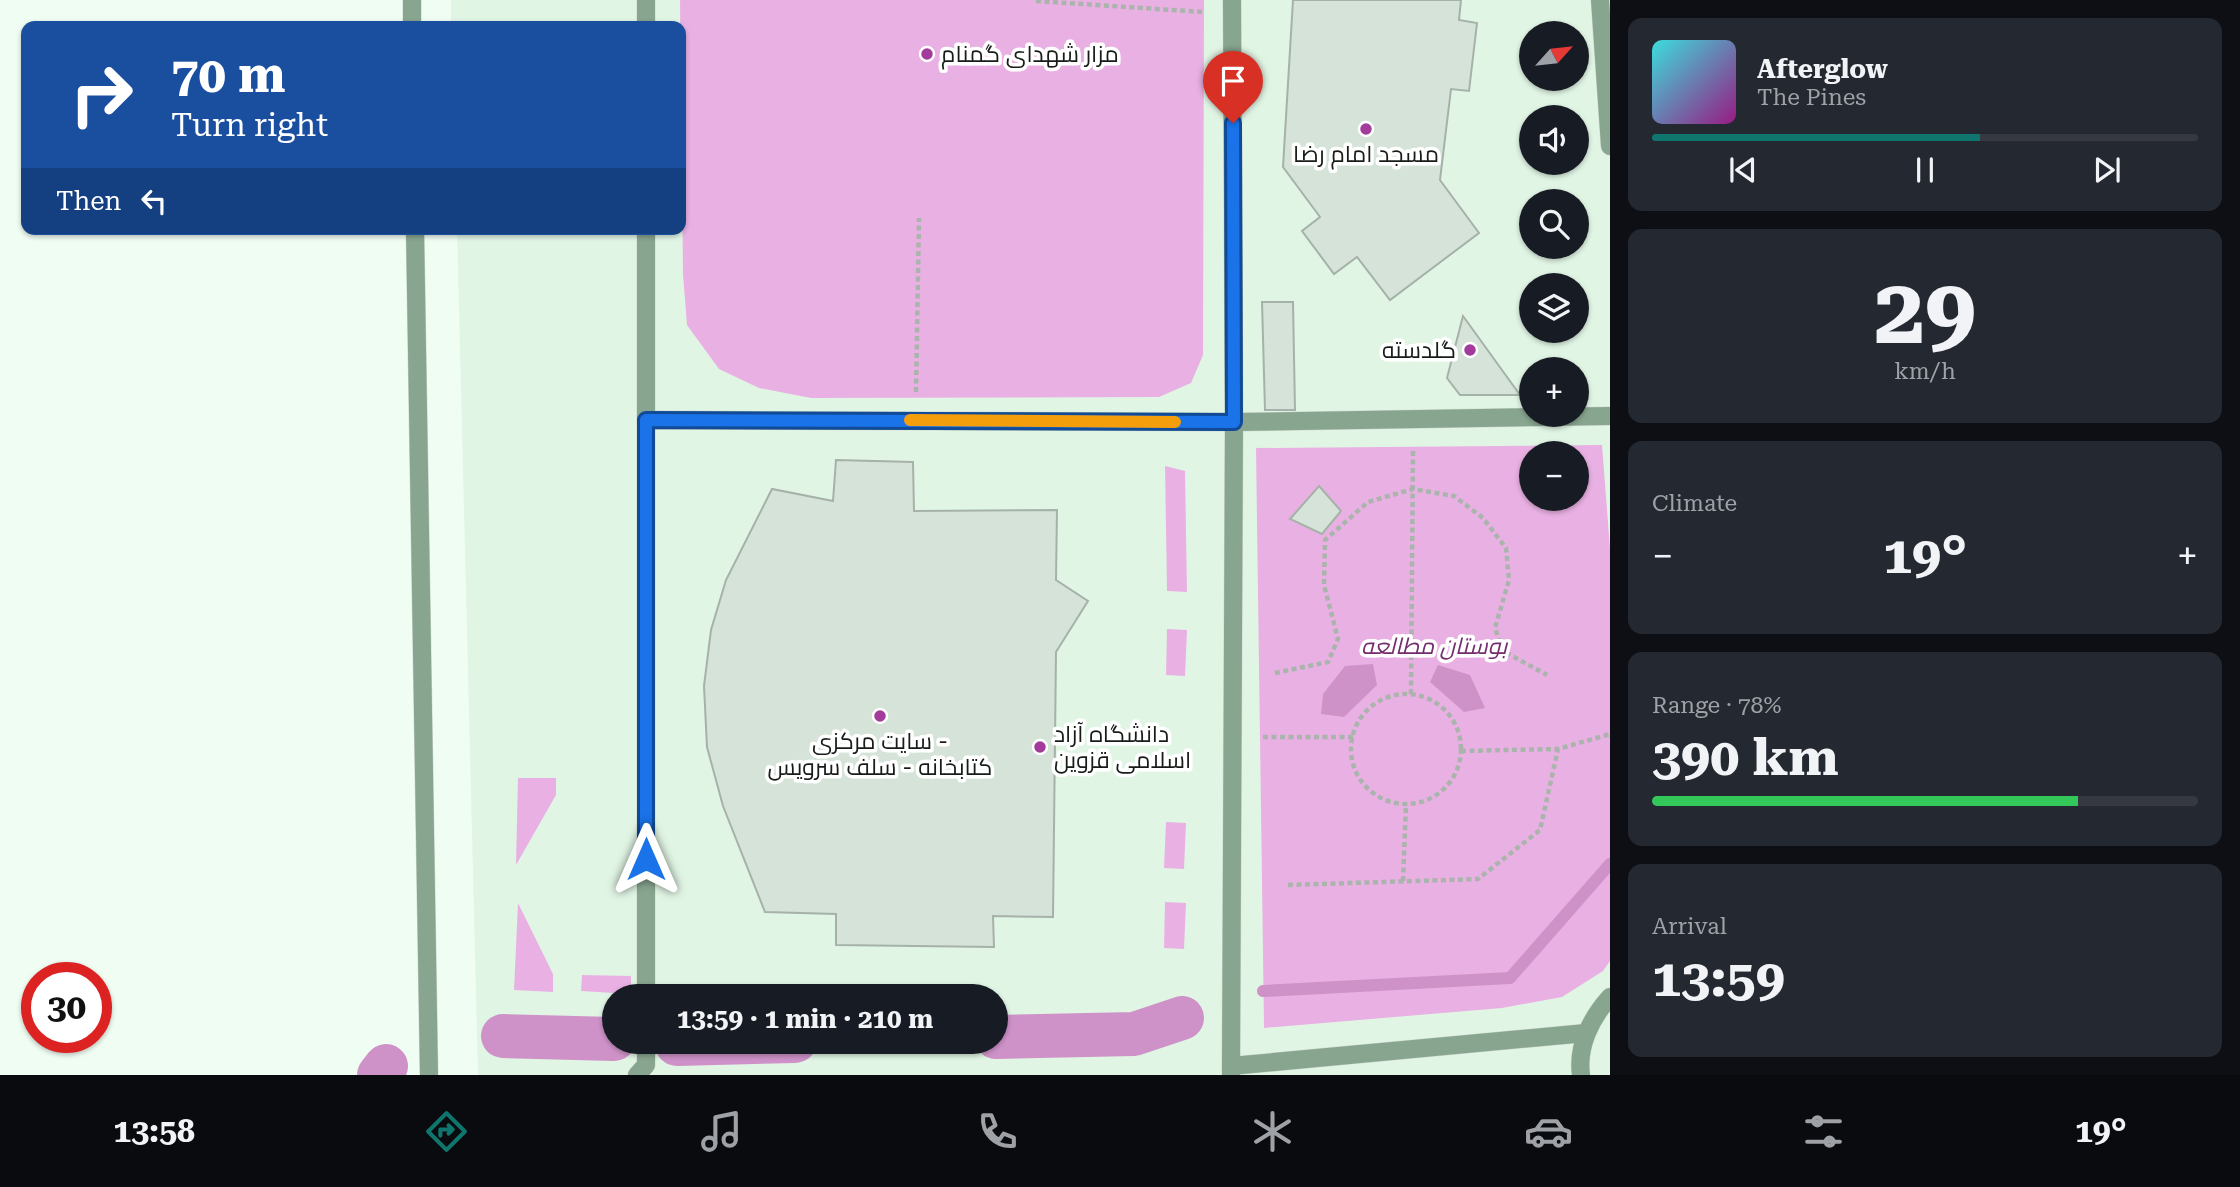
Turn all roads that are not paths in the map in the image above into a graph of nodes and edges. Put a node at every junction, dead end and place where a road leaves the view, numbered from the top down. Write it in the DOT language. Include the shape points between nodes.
graph roads {
  1 [pos="412,0"];
  2 [pos="646,0"];
  3 [pos="1600,0"];
  4 [pos="1232,7"];
  5 [pos="412,21"];
  6 [pos="646,21"];
  7 [pos="1610,146"];
  8 [pos="415,235"];
  9 [pos="646,235"];
  10 [pos="1610,416"];
  11 [pos="646,420"];
  12 [pos="1234,422"];
  13 [pos="646,984"];
  14 [pos="1610,997"];
  15 [pos="1586,1033"];
  16 [pos="646,1054"];
  17 [pos="1231,1070"];
  18 [pos="429,1075"];
  19 [pos="636,1075"];
  20 [pos="1581,1075"];
  1 -- 5 [label="street"];
  2 -- 6 [label="street"];
  3 -- 7 [label="street"];
  4 -- 12 [label="street"];
  8 -- 18 [label="street"];
  9 -- 11 [label="street"];
  10 -- 12 [label="street"];
  11 -- 12 [label="street"];
  11 -- 13 [label="street"];
  12 -- 17 [label="street"];
  14 -- 15 [label="street"];
  15 -- 17 [label="street"];
  15 -- 20 [label="street"];
  16 -- 19 [label="street" via="646,1065"];
}
